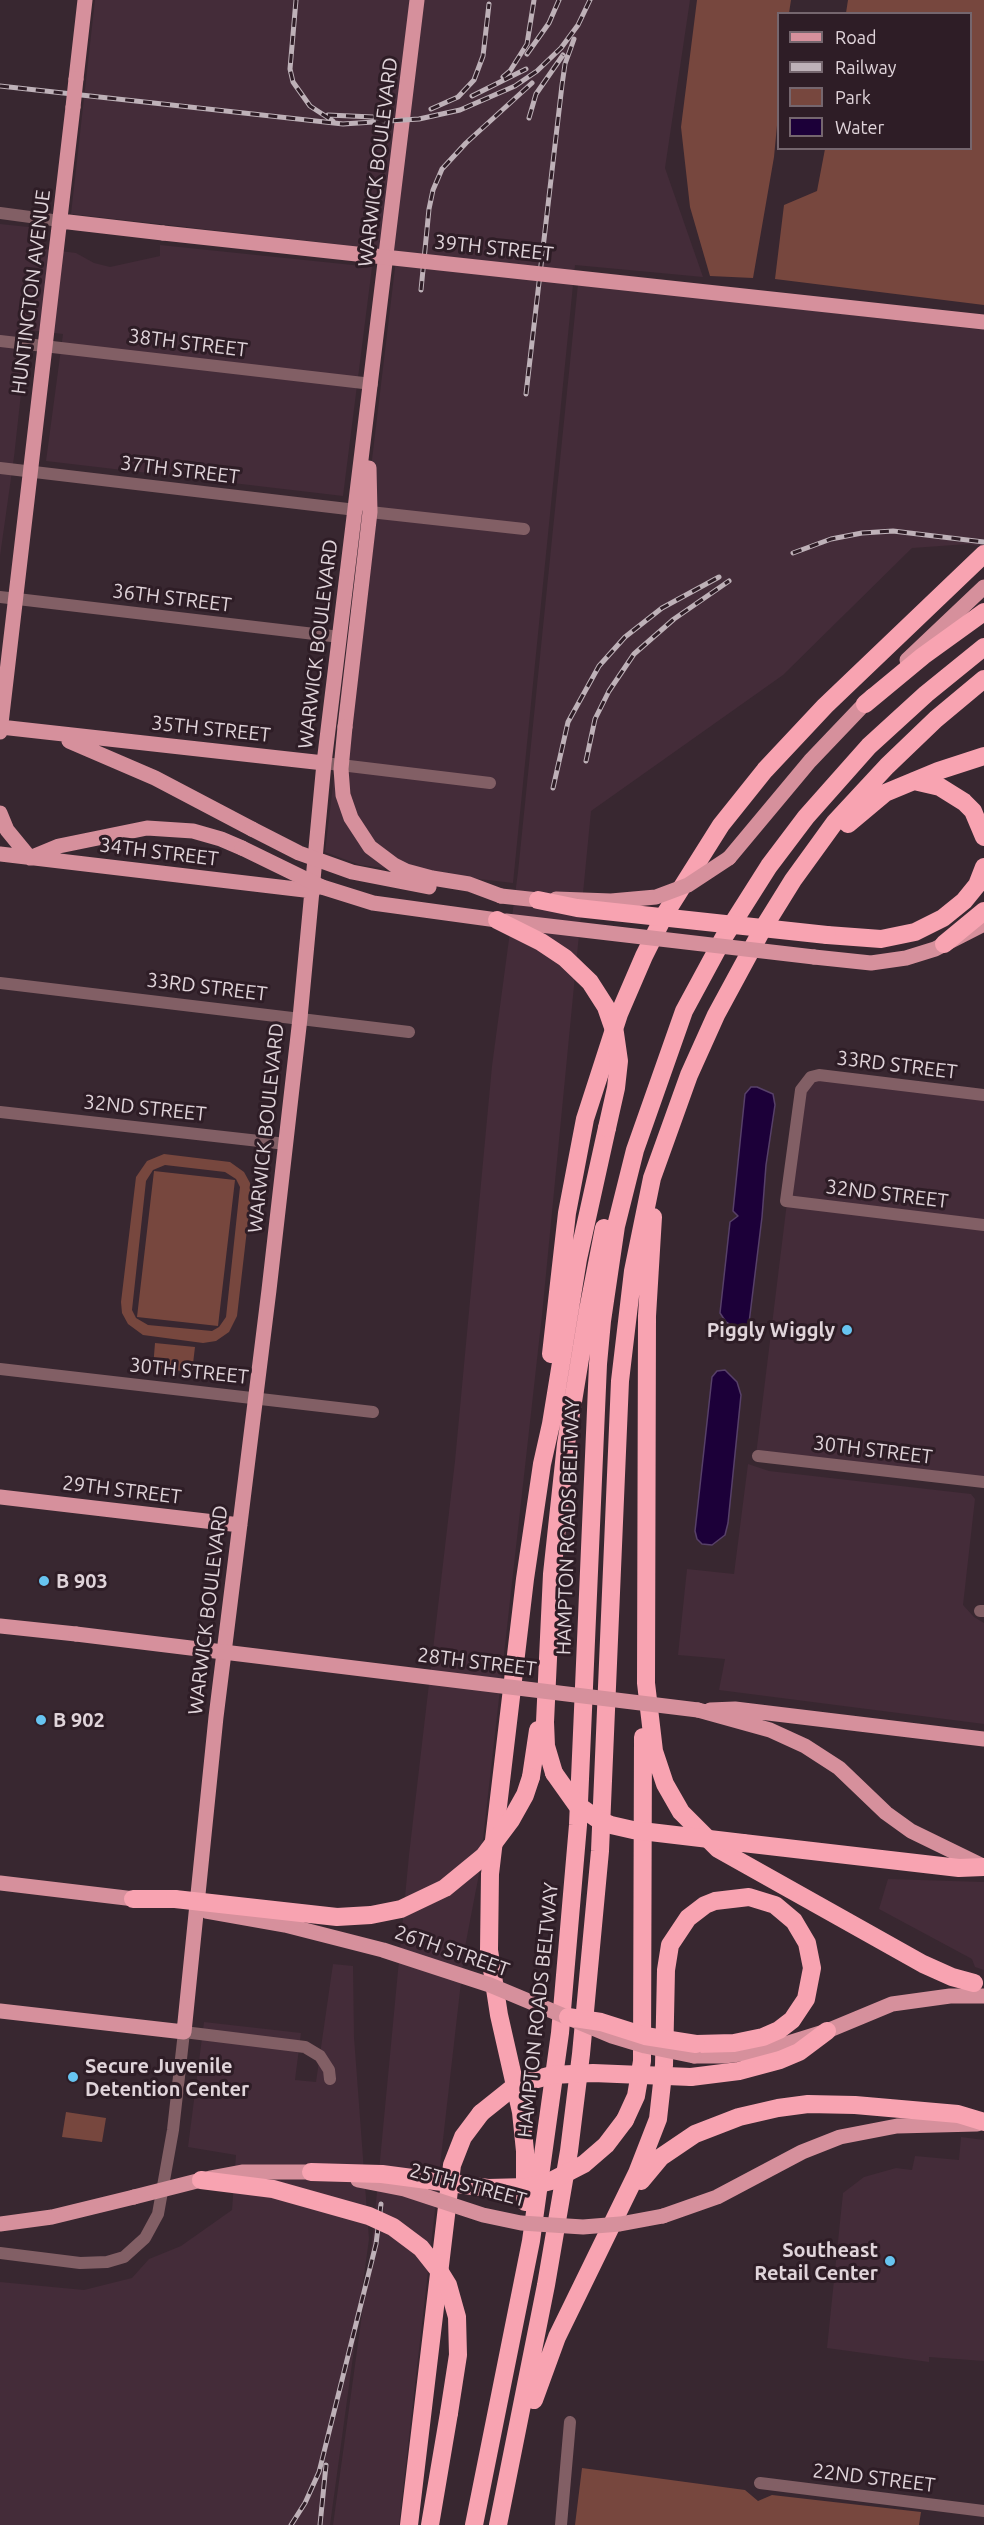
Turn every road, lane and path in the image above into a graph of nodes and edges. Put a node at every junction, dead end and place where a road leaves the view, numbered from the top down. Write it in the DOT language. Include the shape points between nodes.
graph roads {
  1 [pos="85,0"];
  2 [pos="417,0"];
  3 [pos="0,213"];
  4 [pos="60,221"];
  5 [pos="984,322"];
  6 [pos="0,341"];
  7 [pos="45,346"];
  8 [pos="372,384"];
  9 [pos="0,468"];
  10 [pos="32,472"];
  11 [pos="363,511"];
  12 [pos="524,528"];
  13 [pos="984,554"];
  14 [pos="984,587"];
  15 [pos="0,597"];
  16 [pos="16,599"];
  17 [pos="984,612"];
  18 [pos="339,637"];
  19 [pos="984,646"];
  20 [pos="984,679"];
  21 [pos="865,704"];
  22 [pos="0,729"];
  23 [pos="46,732"];
  24 [pos="984,756"];
  25 [pos="324,763"];
  26 [pos="912,781"];
  27 [pos="490,783"];
  28 [pos="0,813"];
  29 [pos="984,837"];
  30 [pos="0,854"];
  31 [pos="30,858"];
  32 [pos="984,867"];
  33 [pos="794,880"];
  34 [pos="313,891"];
  35 [pos="501,896"];
  36 [pos="538,900"];
  37 [pos="984,911"];
  38 [pos="497,920"];
  39 [pos="984,924"];
  40 [pos="944,944"];
  41 [pos="0,983"];
  42 [pos="684,1011"];
  43 [pos="300,1018"];
  44 [pos="409,1032"];
  45 [pos="984,1095"];
  46 [pos="0,1112"];
  47 [pos="666,1139"];
  48 [pos="286,1144"];
  49 [pos="786,1201"];
  50 [pos="984,1225"];
  51 [pos="0,1369"];
  52 [pos="256,1398"];
  53 [pos="373,1412"];
  54 [pos="758,1456"];
  55 [pos="542,1464"];
  56 [pos="984,1482"];
  57 [pos="0,1497"];
  58 [pos="240,1525"];
  59 [pos="0,1626"];
  60 [pos="547,1672"];
  61 [pos="646,1683"];
  62 [pos="698,1710"];
  63 [pos="984,1739"];
  64 [pos="984,1867"];
  65 [pos="0,1883"];
  66 [pos="133,1899"];
  67 [pos="174,1902"];
  68 [pos="981,1988"];
  69 [pos="0,2012"];
  70 [pos="568,2017"];
  71 [pos="828,2031"];
  72 [pos="184,2032"];
  73 [pos="695,2050"];
  74 [pos="330,2079"];
  75 [pos="984,2123"];
  76 [pos="311,2172"];
  77 [pos="201,2180"];
  78 [pos="622,2206"];
  79 [pos="0,2224"];
  80 [pos="0,2253"];
  81 [pos="515,2326"];
  82 [pos="570,2422"];
  83 [pos="760,2483"];
  84 [pos="984,2511"];
  85 [pos="498,2523"];
  86 [pos="409,2525"];
  87 [pos="430,2525"];
  88 [pos="474,2525"];
  89 [pos="561,2525"];
  1 -- 4 [label="main road, HUNTINGTON AVENUE, bridge"];
  2 -- 8 [label="main road, WARWICK BOULEVARD"];
  3 -- 4 [label="street, 39TH STREET"];
  4 -- 5 [label="main road, 39TH STREET, bridge"];
  4 -- 7 [label="main road, HUNTINGTON AVENUE"];
  6 -- 7 [label="street, 38TH STREET"];
  7 -- 8 [label="street, 38TH STREET"];
  7 -- 10 [label="main road, HUNTINGTON AVENUE"];
  8 -- 11 [label="main road, WARWICK BOULEVARD"];
  9 -- 10 [label="street, 37TH STREET"];
  10 -- 11 [label="street, 37TH STREET"];
  10 -- 16 [label="main road, HUNTINGTON AVENUE"];
  11 -- 12 [label="street, 37TH STREET"];
  11 -- 18 [label="main road, WARWICK BOULEVARD"];
  11 -- 35 [label="main road, bridge" via="341,769 343,795 351,818 370,847 406,872 469,884"];
  13 -- 55 [label="highway" via="825,706 758,778 696,862 644,956 602,1060 576,1161 543,1417"];
  14 -- 21 [label="main road"];
  15 -- 16 [label="street, 36TH STREET"];
  16 -- 18 [label="street, 36TH STREET"];
  16 -- 22 [label="main road, HUNTINGTON AVENUE"];
  17 -- 21 [label="highway"];
  18 -- 25 [label="main road, WARWICK BOULEVARD"];
  19 -- 42 [label="highway, HAMPTON ROADS BELTWAY" via="890,726 806,817 747,900"];
  20 -- 33 [label="highway" via="880,772 829,830"];
  21 -- 36 [label="main road, bridge" via="810,761 729,858 688,885 656,897 611,902"];
  22 -- 23 [label="main road, 35TH STREET"];
  23 -- 25 [label="main road, 35TH STREET"];
  23 -- 35 [label="main road, bridge" via="132,767 299,853 352,872"];
  24 -- 26 [label="highway"];
  25 -- 27 [label="street, 35TH STREET"];
  25 -- 34 [label="main road, WARWICK BOULEVARD"];
  26 -- 29 [label="highway" via="940,787 964,802 973,811"];
  26 -- 33 [label="highway" via="885,793 862,810"];
  28 -- 31 [label="main road" via="7,830"];
  30 -- 31 [label="main road, 34TH STREET"];
  31 -- 34 [label="main road, 34TH STREET"];
  31 -- 38 [label="main road, bridge" via="59,846 147,828 193,831 242,848 322,887 363,900"];
  32 -- 36 [label="highway, bridge" via="977,885 943,918 915,932 881,939 577,908"];
  33 -- 47 [label="highway" via="724,997"];
  34 -- 43 [label="main road, WARWICK BOULEVARD"];
  35 -- 36 [label="main road"];
  37 -- 40 [label="highway"];
  38 -- 40 [label="main road, bridge" via="871,963 922,954"];
  38 -- 55 [label="highway, bridge" via="566,958 590,982 606,1007 619,1060"];
  39 -- 40 [label="main road"];
  41 -- 43 [label="street, 33RD STREET"];
  42 -- 60 [label="highway" via="650,1069 615,1177 566,1444 552,1574"];
  42 -- 81 [label="highway, HAMPTON ROADS BELTWAY" via="628,1177 616,1226 602,1322 574,1888 553,2088"];
  43 -- 44 [label="street, 33RD STREET"];
  43 -- 48 [label="main road, WARWICK BOULEVARD"];
  45 -- 49 [label="street, 33RD STREET" via="819,1075 807,1081 801,1090"];
  46 -- 48 [label="street, 32ND STREET"];
  47 -- 61 [label="highway" via="654,1212 648,1288"];
  47 -- 85 [label="highway" via="646,1201 625,1326 600,1851 581,2054 550,2261"];
  48 -- 52 [label="main road, WARWICK BOULEVARD"];
  49 -- 50 [label="street, 32ND STREET"];
  51 -- 52 [label="street, 30TH STREET"];
  52 -- 53 [label="street, 30TH STREET"];
  52 -- 58 [label="main road, WARWICK BOULEVARD"];
  54 -- 56 [label="street, 30TH STREET"];
  55 -- 81 [label="highway" via="489,1894 493,1980 517,2089 525,2151 525,2211 515,2278"];
  57 -- 58 [label="main road, 29TH STREET"];
  58 -- 72 [label="main road, WARWICK BOULEVARD"];
  59 -- 62 [label="main road, 28TH STREET, bridge"];
  60 -- 64 [label="highway, bridge" via="545,1732 554,1773 576,1804 599,1820 633,1830 959,1868"];
  60 -- 67 [label="highway, bridge" via="531,1777 512,1821 484,1857 445,1888 401,1909 337,1917"];
  61 -- 68 [label="highway" via="660,1773 681,1812 704,1836 740,1862 923,1964"];
  61 -- 76 [label="highway, bridge" via="642,2061 636,2096 625,2120 606,2145 584,2164 551,2181 527,2187 488,2188 382,2174"];
  62 -- 63 [label="main road, 28TH STREET" via="735,1709"];
  62 -- 64 [label="main road" via="770,1730 805,1746 839,1768 911,1831"];
  65 -- 66 [label="main road"];
  66 -- 67 [label="highway"];
  67 -- 70 [label="main road, 26TH STREET, bridge" via="383,1950 460,1974"];
  68 -- 71 [label="main road" via="892,2004"];
  69 -- 72 [label="main road"];
  70 -- 73 [label="highway, bridge" via="601,2022"];
  71 -- 73 [label="main road" via="764,2050 724,2056"];
  71 -- 86 [label="highway, bridge" via="799,2052 739,2071 691,2077 552,2075 511,2089 481,2113 464,2137 452,2165"];
  72 -- 74 [label="street" via="305,2047 321,2056"];
  72 -- 80 [label="street, WARWICK BOULEVARD" via="158,2214 145,2238 119,2260 90,2264"];
  73 -- 78 [label="highway" via="763,2037 779,2030 792,2020 806,1999 813,1968 807,1943 794,1921 775,1905 749,1897 715,1901 695,1912 675,1935 666,1970 664,2065 658,2119"];
  75 -- 76 [label="main road, 25TH STREET, bridge" via="897,2126 849,2134 802,2152 717,2197 663,2216 583,2227 521,2223 382,2183"];
  75 -- 78 [label="highway" via="958,2114 855,2105 808,2104 758,2111 715,2124 678,2144 652,2166"];
  76 -- 77 [label="main road, 25TH STREET, bridge" via="242,2172"];
  77 -- 79 [label="main road, 25TH STREET, bridge" via="52,2217"];
  77 -- 87 [label="highway, bridge" via="273,2189 369,2216 393,2227 431,2259 448,2285 457,2317 458,2355"];
  78 -- 85 [label="highway" via="549,2354"];
  81 -- 88 [label="highway, HAMPTON ROADS BELTWAY"];
  82 -- 89 [label="street"];
  83 -- 84 [label="street, 22ND STREET"];
}
